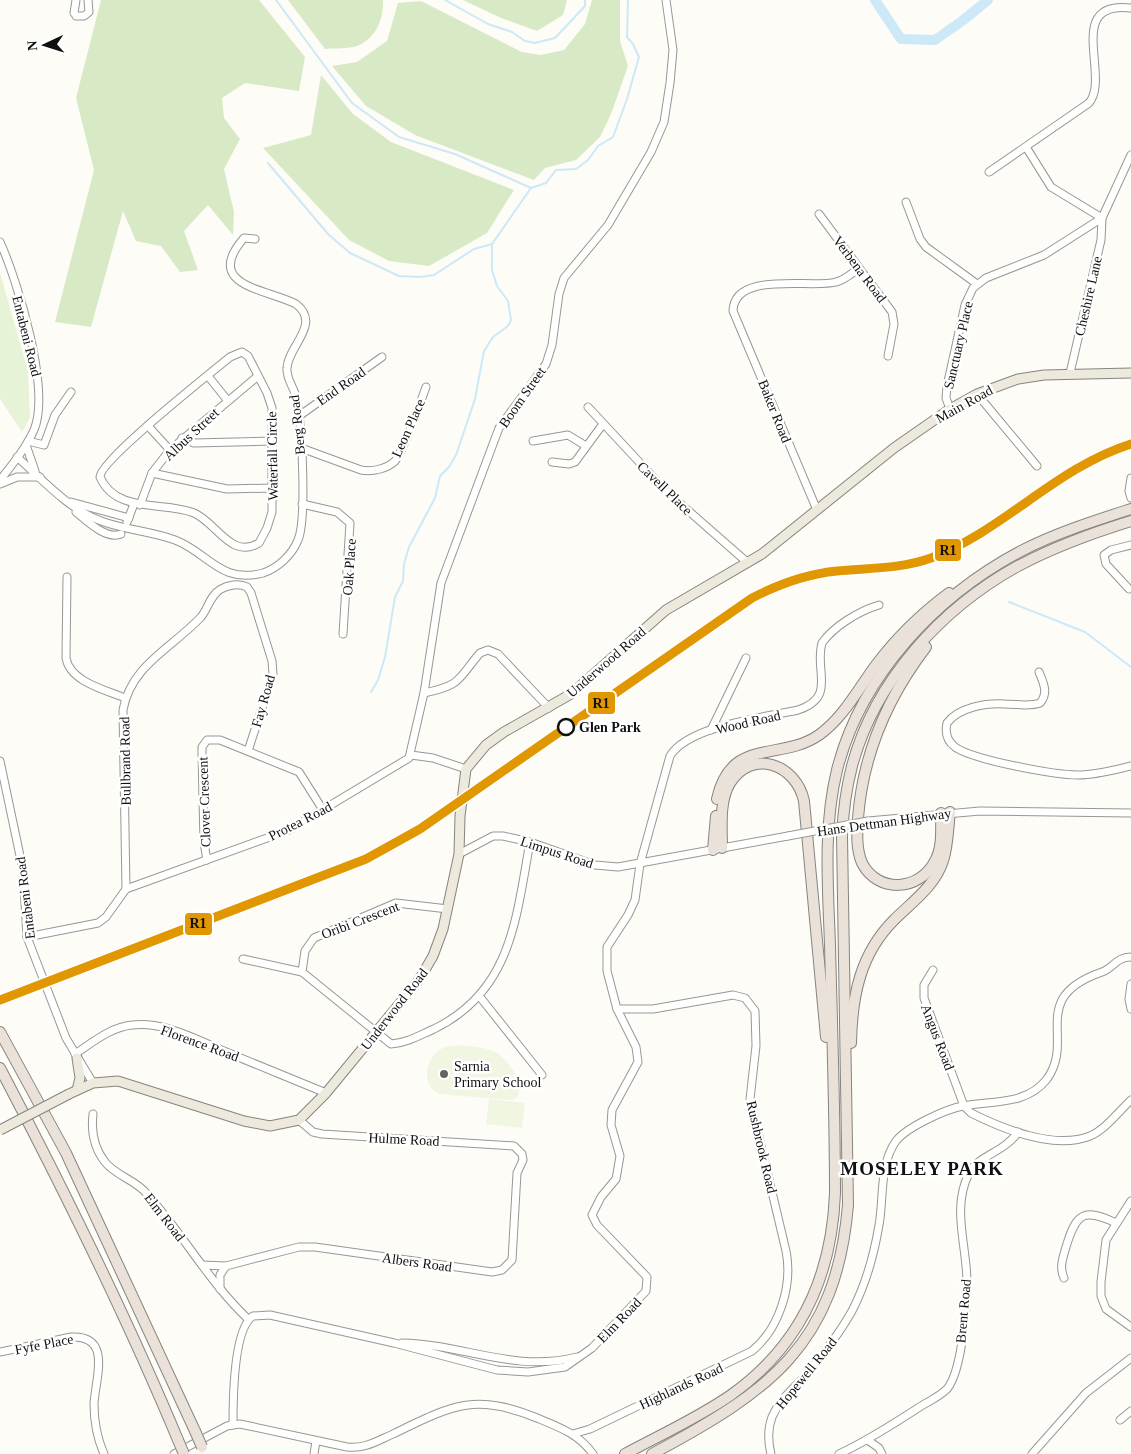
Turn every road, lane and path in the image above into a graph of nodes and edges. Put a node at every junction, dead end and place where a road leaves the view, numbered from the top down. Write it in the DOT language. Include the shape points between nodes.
graph roads {
  1 [pos="76,0"];
  2 [pos="88,0"];
  3 [pos="666,0"];
  4 [pos="1131,8"];
  5 [pos="1026,147"];
  6 [pos="1131,155"];
  7 [pos="989,172"];
  8 [pos="906,202"];
  9 [pos="819,214"];
  10 [pos="1102,218"];
  11 [pos="255,239"];
  12 [pos="0,242"];
  13 [pos="860,268"];
  14 [pos="977,284"];
  15 [pos="888,356"];
  16 [pos="382,357"];
  17 [pos="1070,373"];
  18 [pos="1131,373"];
  19 [pos="208,376"];
  20 [pos="258,376"];
  21 [pos="426,387"];
  22 [pos="71,392"];
  23 [pos="976,394"];
  24 [pos="228,401"];
  25 [pos="588,407"];
  26 [pos="950,409"];
  27 [pos="299,416"];
  28 [pos="603,424"];
  29 [pos="148,426"];
  30 [pos="182,438"];
  31 [pos="533,441"];
  32 [pos="272,442"];
  33 [pos="27,443"];
  34 [pos="586,446"];
  35 [pos="301,448"];
  36 [pos="170,450"];
  37 [pos="17,457"];
  38 [pos="552,462"];
  39 [pos="1037,466"];
  40 [pos="870,467"];
  41 [pos="152,473"];
  42 [pos="38,476"];
  43 [pos="1131,478"];
  44 [pos="0,482"];
  45 [pos="272,488"];
  46 [pos="1130,494"];
  47 [pos="68,502"];
  48 [pos="137,504"];
  49 [pos="302,504"];
  50 [pos="1131,509"];
  51 [pos="817,510"];
  52 [pos="1131,521"];
  53 [pos="121,534"];
  54 [pos="1131,545"];
  55 [pos="748,563"];
  56 [pos="1000,564"];
  57 [pos="67,577"];
  58 [pos="1129,589"];
  59 [pos="251,594"];
  60 [pos="962,604"];
  61 [pos="879,606"];
  62 [pos="344,634"];
  63 [pos="746,658"];
  64 [pos="1039,672"];
  65 [pos="424,693"];
  66 [pos="126,698"];
  67 [pos="549,708"];
  68 [pos="711,730"];
  69 [pos="248,751"];
  70 [pos="411,755"];
  71 [pos="0,761"];
  72 [pos="1131,766"];
  73 [pos="466,769"];
  74 [pos="323,810"];
  75 [pos="945,812"];
  76 [pos="1131,813"];
  77 [pos="530,842"];
  78 [pos="717,849"];
  79 [pos="459,854"];
  80 [pos="207,860"];
  81 [pos="640,864"];
  82 [pos="126,889"];
  83 [pos="448,909"];
  84 [pos="27,937"];
  85 [pos="1131,957"];
  86 [pos="243,959"];
  87 [pos="933,970"];
  88 [pos="302,972"];
  89 [pos="1131,984"];
  90 [pos="480,997"];
  91 [pos="617,1009"];
  92 [pos="1131,1010"];
  93 [pos="0,1032"];
  94 [pos="376,1032"];
  95 [pos="76,1056"];
  96 [pos="0,1068"];
  97 [pos="542,1074"];
  98 [pos="93,1083"];
  99 [pos="73,1092"];
  100 [pos="326,1093"];
  101 [pos="1131,1100"];
  102 [pos="964,1106"];
  103 [pos="834,1113"];
  104 [pos="93,1114"];
  105 [pos="299,1120"];
  106 [pos="0,1130"];
  107 [pos="1018,1132"];
  108 [pos="847,1145"];
  109 [pos="514,1146"];
  110 [pos="1131,1202"];
  111 [pos="1116,1223"];
  112 [pos="202,1264"];
  113 [pos="226,1266"];
  114 [pos="1064,1278"];
  115 [pos="220,1289"];
  116 [pos="248,1319"];
  117 [pos="1131,1327"];
  118 [pos="768,1335"];
  119 [pos="394,1343"];
  120 [pos="0,1352"];
  121 [pos="582,1355"];
  122 [pos="1131,1358"];
  123 [pos="1131,1411"];
  124 [pos="1120,1420"];
  125 [pos="233,1424"];
  126 [pos="590,1429"];
  127 [pos="573,1434"];
  128 [pos="316,1441"];
  129 [pos="869,1441"];
  130 [pos="584,1443"];
  131 [pos="203,1451"];
  132 [pos="104,1454"];
  133 [pos="174,1454"];
  134 [pos="184,1454"];
  135 [pos="314,1454"];
  136 [pos="593,1454"];
  137 [pos="624,1454"];
  138 [pos="652,1454"];
  139 [pos="771,1454"];
  140 [pos="839,1454"];
  141 [pos="882,1454"];
  142 [pos="1032,1454"];
  1 -- 2 [label="street" via="75,15 84,16 88,12"];
  3 -- 65 [label="street, Boom Street" via="673,50 664,122 651,152 608,226 564,278 546,364 499,428 442,583"];
  4 -- 5 [label="street" via="1108,9 1096,20 1092,35 1096,88 1093,98"];
  5 -- 7 [label="street"];
  5 -- 10 [label="street" via="1051,187"];
  6 -- 10 [label="street"];
  8 -- 14 [label="street" via="926,247"];
  9 -- 13 [label="street, Verbena Road"];
  10 -- 14 [label="street, Sanctuary Place" via="1044,255"];
  10 -- 17 [label="street, Cheshire Lane" via="1101,240"];
  11 -- 27 [label="street, Berg Road" via="244,238 230,263 237,279 248,287 290,300 304,314 304,332 287,367"];
  12 -- 33 [label="street, Entabeni Road" via="38,373 40,412"];
  13 -- 15 [label="street, Verbena Road" via="892,312 894,324"];
  13 -- 51 [label="street, Baker Road" via="837,282 779,284 746,290 735,302 733,311"];
  14 -- 26 [label="street, Sanctuary Place" via="965,305 947,386 946,398"];
  16 -- 27 [label="street, End Road"];
  17 -- 18 [label="main road, Main Road"];
  17 -- 23 [label="main road, Main Road" via="1018,379"];
  19 -- 20 [label="street, Waterfall Circle" via="234,354 242,352 248,356"];
  19 -- 24 [label="street"];
  19 -- 29 [label="street, Waterfall Circle"];
  20 -- 24 [label="street, Albus Street"];
  20 -- 32 [label="street, Waterfall Circle" via="270,400"];
  21 -- 35 [label="street, Leon Place" via="398,456 389,465 366,471"];
  22 -- 33 [label="street" via="55,415 44,445"];
  23 -- 26 [label="main road, Main Road"];
  23 -- 39 [label="street"];
  24 -- 30 [label="street, Albus Street"];
  25 -- 28 [label="street, Cavell Place"];
  26 -- 40 [label="main road, Main Road"];
  27 -- 35 [label="street, Berg Road"];
  28 -- 34 [label="street"];
  28 -- 55 [label="street, Cavell Place" via="667,492"];
  29 -- 36 [label="street"];
  29 -- 48 [label="street, Waterfall Circle" via="100,473 108,488"];
  30 -- 32 [label="street" via="194,443"];
  30 -- 36 [label="street, Albus Street"];
  31 -- 34 [label="street" via="568,435"];
  32 -- 45 [label="street, Waterfall Circle"];
  33 -- 37 [label="street, Entabeni Road"];
  33 -- 42 [label="street"];
  34 -- 38 [label="street" via="572,464"];
  35 -- 49 [label="street, Berg Road"];
  36 -- 41 [label="street, Albus Street"];
  37 -- 42 [label="street"];
  37 -- 44 [label="street, Entabeni Road"];
  40 -- 51 [label="main road, Underwood Road"];
  41 -- 45 [label="street" via="227,489"];
  41 -- 48 [label="street, Albus Street"];
  42 -- 44 [label="street"];
  42 -- 47 [label="street"];
  43 -- 46 [label="street"];
  45 -- 48 [label="street, Waterfall Circle" via="272,512 267,528 259,543 247,548 231,544 193,513"];
  47 -- 48 [label="street" via="128,520"];
  47 -- 49 [label="street, Berg Road" via="102,522 174,540 224,572 247,576 275,567 292,551 301,531"];
  47 -- 53 [label="street" via="73,510 110,536"];
  49 -- 62 [label="street, Oak Place" via="337,512 350,523"];
  50 -- 56 [label="highway" via="1076,527"];
  51 -- 55 [label="main road, Underwood Road"];
  52 -- 60 [label="highway" via="1040,556 995,580"];
  54 -- 58 [label="street" via="1104,555 1106,564"];
  55 -- 67 [label="main road, Underwood Road" via="666,610 579,687"];
  56 -- 78 [label="highway" via="965,580 923,614 889,649 838,717 818,736 748,756 730,769 717,798"];
  56 -- 103 [label="highway" via="955,596 904,645 861,706 844,746 832,796 828,847"];
  57 -- 66 [label="street" via="66,658 69,670 81,679"];
  59 -- 66 [label="street, Bullbrand Road" via="247,587 239,584 218,591 201,617 148,662"];
  59 -- 69 [label="street, Fay Road" via="273,668"];
  60 -- 75 [label="highway" via="909,670 875,736 860,790 857,832 859,852 866,870 889,884 910,884 930,871 940,846"];
  60 -- 108 [label="highway" via="923,641 884,692 858,746 847,787 841,854"];
  61 -- 68 [label="street, Wood Road" via="858,614 822,643 821,689 810,705"];
  63 -- 68 [label="street"];
  64 -- 72 [label="street" via="1045,688 1040,703 1000,704 958,712 947,723 948,737 957,748 974,755 1054,773 1078,775"];
  65 -- 67 [label="street" via="457,682 480,653 488,650 498,654"];
  65 -- 70 [label="street, Boom Street"];
  66 -- 82 [label="street, Bullbrand Road"];
  67 -- 73 [label="main road, Underwood Road" via="496,737"];
  68 -- 81 [label="street, Wood Road" via="686,740 670,756"];
  69 -- 74 [label="street, Clover Crescent" via="300,772"];
  69 -- 80 [label="street, Clover Crescent" via="216,739 208,740 202,747"];
  70 -- 73 [label="street" via="434,758"];
  70 -- 74 [label="street, Protea Road" via="402,764"];
  71 -- 84 [label="street, Entabeni Road" via="23,870"];
  73 -- 79 [label="main road, Underwood Road"];
  74 -- 80 [label="street, Protea Road" via="289,830"];
  75 -- 76 [label="street, Hans Dettman Highway"];
  75 -- 78 [label="street, Hans Dettman Highway, bridge" via="868,821"];
  75 -- 108 [label="highway" via="946,848 937,874 879,937 860,972 852,1024 853,1126"];
  77 -- 79 [label="street, Limpus Road" via="493,836"];
  77 -- 81 [label="street, Limpus Road" via="595,865 618,867"];
  77 -- 90 [label="street" via="509,946"];
  78 -- 81 [label="street, Hans Dettman Highway"];
  78 -- 103 [label="highway" via="724,799 737,775 746,768 763,764 792,774 804,801"];
  79 -- 83 [label="main road, Underwood Road"];
  80 -- 82 [label="street, Protea Road"];
  81 -- 91 [label="street" via="635,900 610,941 606,954"];
  82 -- 84 [label="street" via="98,923"];
  83 -- 88 [label="street, Oribi Crescent" via="396,903 314,938 305,951"];
  83 -- 94 [label="main road, Underwood Road" via="439,942 427,968"];
  84 -- 95 [label="street, Entabeni Road"];
  85 -- 102 [label="street, Hopewell Road" via="1119,959 1073,986 1062,1001 1052,1069 1038,1088 1005,1102"];
  86 -- 88 [label="street"];
  87 -- 102 [label="street, Angus Road" via="924,985 924,998"];
  88 -- 94 [label="street"];
  89 -- 92 [label="street"];
  90 -- 94 [label="street" via="446,1023 414,1038 391,1044"];
  90 -- 97 [label="street"];
  91 -- 118 [label="street, Rushbrook Road" via="654,1009 733,994 745,998 753,1007 757,1036 750,1099 788,1260 780,1309"];
  91 -- 121 [label="street, Elm Road" via="636,1047 638,1062 612,1110 611,1125 620,1156 616,1179 592,1215 648,1281 646,1292 638,1302"];
  93 -- 131 [label="highway, bridge" via="66,1153"];
  94 -- 100 [label="main road, Underwood Road"];
  95 -- 98 [label="street, Entabeni Road"];
  95 -- 99 [label="main road" via="80,1078"];
  95 -- 100 [label="street, Florence Road" via="103,1035 121,1027 156,1026"];
  96 -- 134 [label="highway, bridge" via="86,1239"];
  98 -- 99 [label="main road"];
  98 -- 105 [label="main road" via="118,1081 258,1124 278,1125"];
  99 -- 106 [label="main road, bridge"];
  100 -- 105 [label="main road, Underwood Road"];
  101 -- 107 [label="street" via="1090,1136 1059,1140"];
  102 -- 107 [label="street" via="976,1115"];
  102 -- 139 [label="street, Hopewell Road" via="907,1131 895,1142 885,1168 875,1246 860,1293 825,1352 776,1409 769,1428"];
  103 -- 137 [label="highway" via="832,1235 823,1273 797,1328 772,1358 737,1390"];
  104 -- 112 [label="street, Elm Road" via="95,1144 104,1161 146,1192"];
  105 -- 109 [label="street, Hulme Road" via="313,1132 322,1134"];
  107 -- 129 [label="street, Brent Road" via="1004,1148 973,1166 961,1199 959,1214 966,1267 964,1327 950,1384"];
  108 -- 138 [label="highway" via="848,1205 842,1250 827,1300 810,1332 788,1361 756,1392 711,1422"];
  109 -- 113 [label="street, Albers Road" via="523,1160 517,1173 513,1256 510,1264 502,1270 492,1272 315,1247"];
  110 -- 111 [label="street"];
  111 -- 114 [label="street" via="1093,1214 1075,1221 1062,1262"];
  111 -- 117 [label="street" via="1104,1251 1101,1296 1106,1309"];
  112 -- 113 [label="street"];
  112 -- 115 [label="street, Elm Road"];
  113 -- 115 [label="street" via="220,1275"];
  115 -- 116 [label="street, Elm Road"];
  116 -- 119 [label="street, Elm Road" via="270,1315"];
  116 -- 125 [label="street" via="234,1368"];
  118 -- 126 [label="street, Highlands Road" via="741,1358"];
  119 -- 121 [label="street, Elm Road" via="434,1346 522,1362 561,1360"];
  119 -- 121 [label="street, Elm Road" via="512,1372 565,1367"];
  120 -- 132 [label="street, Fyfe Place" via="71,1337 90,1341 97,1349 99,1360 94,1405"];
  122 -- 142 [label="street" via="1086,1393"];
  123 -- 124 [label="street"];
  125 -- 128 [label="street"];
  125 -- 133 [label="street"];
  126 -- 127 [label="street, Highlands Road"];
  126 -- 130 [label="street" via="584,1435"];
  127 -- 128 [label="street" via="505,1406 478,1403 436,1413 363,1447"];
  127 -- 130 [label="street"];
  128 -- 135 [label="street"];
  129 -- 140 [label="street, Brent Road"];
  129 -- 141 [label="street"];
  130 -- 136 [label="street"];
}
